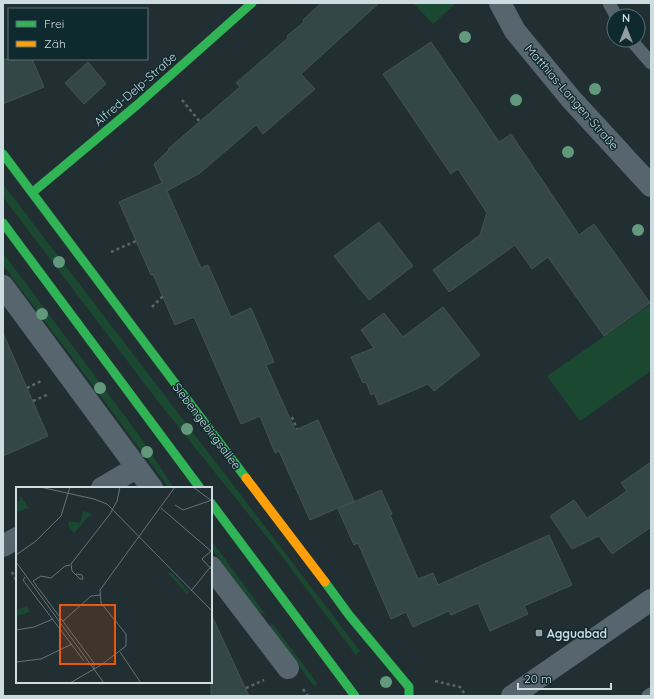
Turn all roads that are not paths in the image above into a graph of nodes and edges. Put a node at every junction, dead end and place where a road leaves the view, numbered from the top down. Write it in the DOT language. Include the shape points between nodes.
graph roads {
  1 [pos="252,3"];
  2 [pos="500,3"];
  3 [pos="638,48"];
  4 [pos="651,63"];
  5 [pos="3,154"];
  6 [pos="651,186"];
  7 [pos="33,192"];
  8 [pos="3,223"];
  9 [pos="3,286"];
  10 [pos="136,468"];
  11 [pos="104,487"];
  12 [pos="151,487"];
  13 [pos="199,487"];
  14 [pos="212,503"];
  15 [pos="16,539"];
  16 [pos="3,546"];
  17 [pos="212,568"];
  18 [pos="651,600"];
  19 [pos="288,668"];
  20 [pos="651,694"];
  21 [pos="355,696"];
  22 [pos="408,696"];
  23 [pos="512,696"];
  24 [pos="648,696"];
  1 -- 7 [label="street, Alfred-Delp-Straße" via="137,106"];
  2 -- 6 [label="street, Matthias-Langen-Straße" via="516,31 571,99"];
  3 -- 4 [label="lane"];
  5 -- 7 [label="street, Siebengebirgsallee"];
  7 -- 22 [label="street, Siebengebirgsallee" via="345,609 409,687"];
  8 -- 13 [label="street"];
  9 -- 10 [label="street"];
  10 -- 11 [label="street"];
  10 -- 12 [label="street"];
  14 -- 21 [label="street"];
  15 -- 16 [label="street"];
  17 -- 19 [label="street"];
  18 -- 23 [label="street"];
  20 -- 24 [label="lane"];
}
